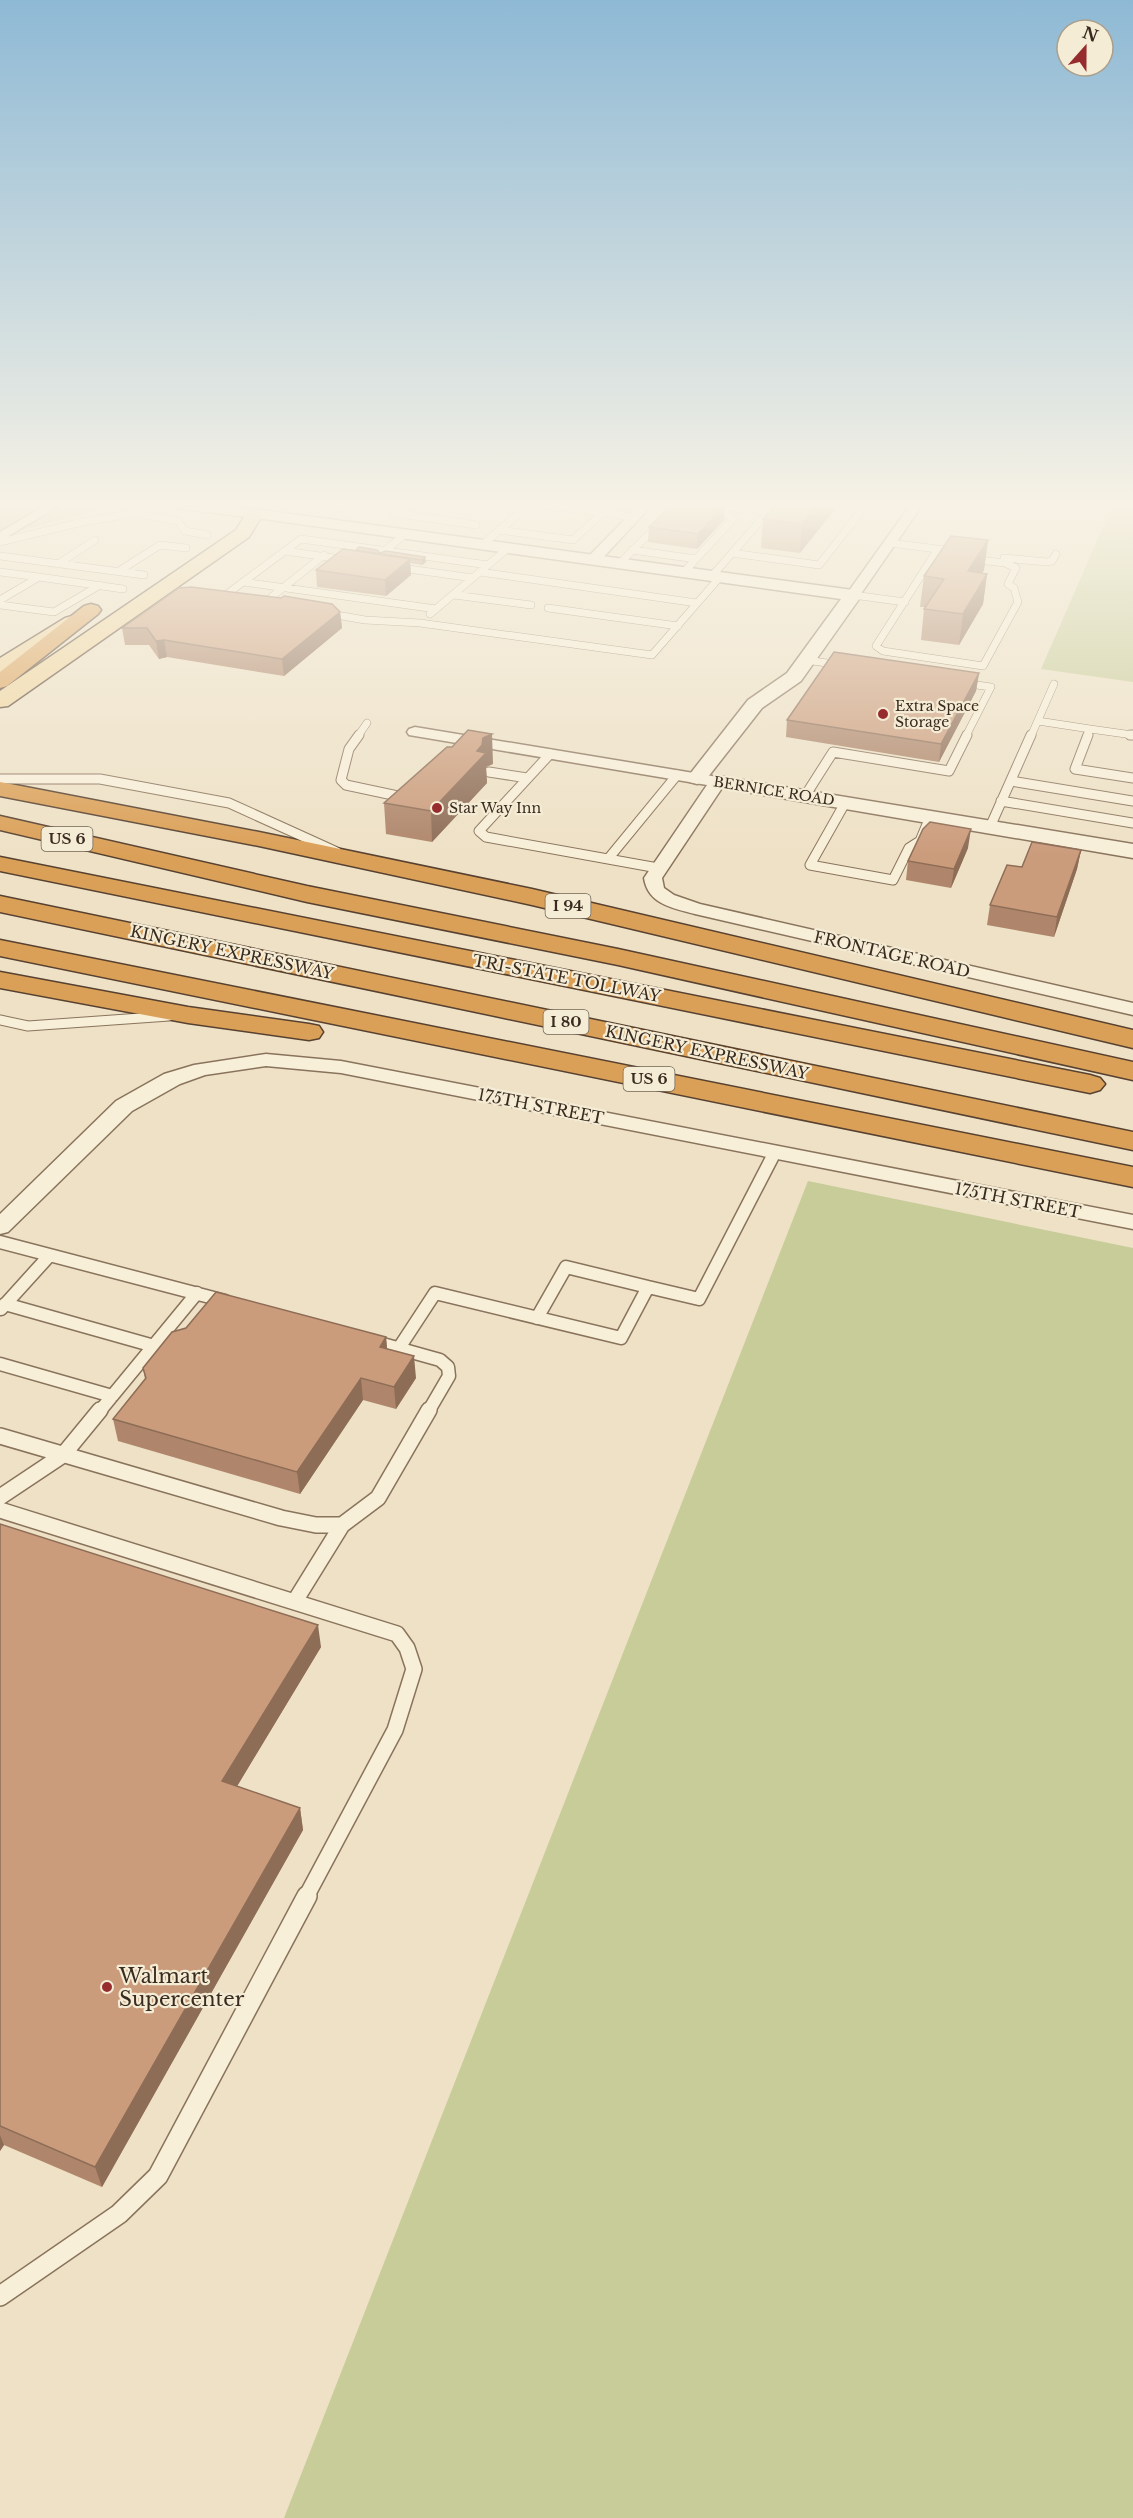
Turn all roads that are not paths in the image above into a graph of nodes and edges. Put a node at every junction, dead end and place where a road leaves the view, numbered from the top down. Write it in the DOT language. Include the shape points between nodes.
graph roads {
  1 [pos="73,622"];
  2 [pos="76,622"];
  3 [pos="122,622"];
  4 [pos="393,622"];
  5 [pos="646,622"];
  6 [pos="682,622"];
  7 [pos="834,622"];
  8 [pos="892,622"];
  9 [pos="1007,622"];
  10 [pos="420,623"];
  11 [pos="678,626"];
  12 [pos="806,660"];
  13 [pos="848,666"];
  14 [pos="0,667"];
  15 [pos="947,681"];
  16 [pos="0,682"];
  17 [pos="1054,684"];
  18 [pos="0,701"];
  19 [pos="1038,721"];
  20 [pos="367,723"];
  21 [pos="1090,729"];
  22 [pos="415,732"];
  23 [pos="1133,735"];
  24 [pos="550,754"];
  25 [pos="489,772"];
  26 [pos="677,775"];
  27 [pos="527,778"];
  28 [pos="1133,778"];
  29 [pos="0,779"];
  30 [pos="707,780"];
  31 [pos="1011,781"];
  32 [pos="0,789"];
  33 [pos="805,796"];
  34 [pos="1001,801"];
  35 [pos="1133,801"];
  36 [pos="845,803"];
  37 [pos="406,806"];
  38 [pos="930,817"];
  39 [pos="0,823"];
  40 [pos="1133,823"];
  41 [pos="990,827"];
  42 [pos="0,833"];
  43 [pos="1133,851"];
  44 [pos="133,854"];
  45 [pos="349,858"];
  46 [pos="608,859"];
  47 [pos="0,864"];
  48 [pos="658,868"];
  49 [pos="0,904"];
  50 [pos="0,948"];
  51 [pos="0,980"];
  52 [pos="1133,1009"];
  53 [pos="188,1015"];
  54 [pos="0,1020"];
  55 [pos="1133,1040"];
  56 [pos="1133,1071"];
  57 [pos="1133,1092"];
  58 [pos="1133,1141"];
  59 [pos="775,1152"];
  60 [pos="1133,1177"];
  61 [pos="1133,1185"];
  62 [pos="1133,1222"];
  63 [pos="0,1227"];
  64 [pos="0,1242"];
  65 [pos="49,1256"];
  66 [pos="648,1287"];
  67 [pos="197,1293"];
  68 [pos="242,1305"];
  69 [pos="3,1307"];
  70 [pos="537,1318"];
  71 [pos="354,1336"];
  72 [pos="154,1346"];
  73 [pos="399,1348"];
  74 [pos="0,1364"];
  75 [pos="112,1396"];
  76 [pos="0,1436"];
  77 [pos="63,1455"];
  78 [pos="0,1497"];
  79 [pos="0,1510"];
  80 [pos="342,1525"];
  81 [pos="295,1601"];
  82 [pos="0,2296"];
  1 -- 14 [label="main road"];
  2 -- 16 [label="highway"];
  3 -- 18 [label="main road"];
  4 -- 10 [label="lane"];
  5 -- 11 [label="lane"];
  6 -- 11 [label="lane"];
  7 -- 12 [label="street"];
  8 -- 9 [label="lane" via="876,646 884,651 983,666"];
  10 -- 11 [label="lane" via="652,655"];
  12 -- 13 [label="lane"];
  12 -- 30 [label="street" via="786,685 765,694 755,704"];
  15 -- 33 [label="lane" via="991,687 949,771 833,752"];
  17 -- 19 [label="lane"];
  19 -- 21 [label="lane"];
  19 -- 31 [label="lane"];
  20 -- 37 [label="lane" via="349,749 341,780 346,785 414,799"];
  21 -- 23 [label="lane"];
  21 -- 28 [label="lane" via="1075,769"];
  22 -- 24 [label="street, BERNICE ROAD" via="472,746"];
  24 -- 26 [label="street, BERNICE ROAD"];
  24 -- 27 [label="lane"];
  25 -- 27 [label="lane"];
  26 -- 30 [label="street, BERNICE ROAD"];
  26 -- 46 [label="lane"];
  27 -- 46 [label="lane" via="479,831 486,837"];
  29 -- 45 [label="lane" via="100,779 229,802"];
  30 -- 33 [label="street, BERNICE ROAD"];
  30 -- 48 [label="street"];
  31 -- 34 [label="lane"];
  31 -- 35 [label="lane"];
  32 -- 45 [label="highway, I 94"];
  33 -- 36 [label="street, BERNICE ROAD"];
  34 -- 40 [label="lane"];
  34 -- 41 [label="lane"];
  36 -- 38 [label="street, BERNICE ROAD"];
  36 -- 38 [label="lane" via="810,865 893,880 909,849 920,841"];
  38 -- 41 [label="street, BERNICE ROAD"];
  39 -- 44 [label="highway, US 6"];
  41 -- 43 [label="street, BERNICE ROAD"];
  42 -- 44 [label="highway"];
  44 -- 56 [label="highway, US 6"];
  45 -- 55 [label="highway, I 94" via="644,923"];
  46 -- 48 [label="lane"];
  47 -- 57 [label="highway, TRI-STATE TOLLWAY"];
  48 -- 52 [label="street, FRONTAGE ROAD" via="653,878 655,890 667,899 695,908"];
  49 -- 58 [label="highway, KINGERY EXPRESSWAY / I 80"];
  50 -- 60 [label="highway, US 6"];
  51 -- 53 [label="highway"];
  53 -- 54 [label="lane" via="28,1026"];
  53 -- 61 [label="highway" via="357,1038"];
  59 -- 62 [label="street, 175TH STREET"];
  59 -- 63 [label="street, 175TH STREET" via="341,1067 266,1060 201,1068 124,1106"];
  59 -- 66 [label="lane" via="699,1299"];
  64 -- 65 [label="lane"];
  65 -- 67 [label="lane"];
  65 -- 69 [label="lane"];
  66 -- 70 [label="lane" via="566,1268"];
  66 -- 70 [label="lane" via="621,1338"];
  67 -- 68 [label="lane"];
  67 -- 72 [label="lane"];
  69 -- 72 [label="lane"];
  70 -- 73 [label="lane" via="435,1293"];
  71 -- 73 [label="lane"];
  72 -- 75 [label="lane"];
  73 -- 80 [label="lane" via="440,1360 448,1367 449,1376 378,1498"];
  74 -- 75 [label="lane"];
  75 -- 77 [label="lane"];
  76 -- 77 [label="lane"];
  77 -- 78 [label="lane"];
  77 -- 80 [label="lane" via="281,1518"];
  79 -- 81 [label="lane"];
  80 -- 81 [label="lane"];
  81 -- 82 [label="lane" via="397,1634 414,1669 395,1730 158,2176 119,2214"];
}
